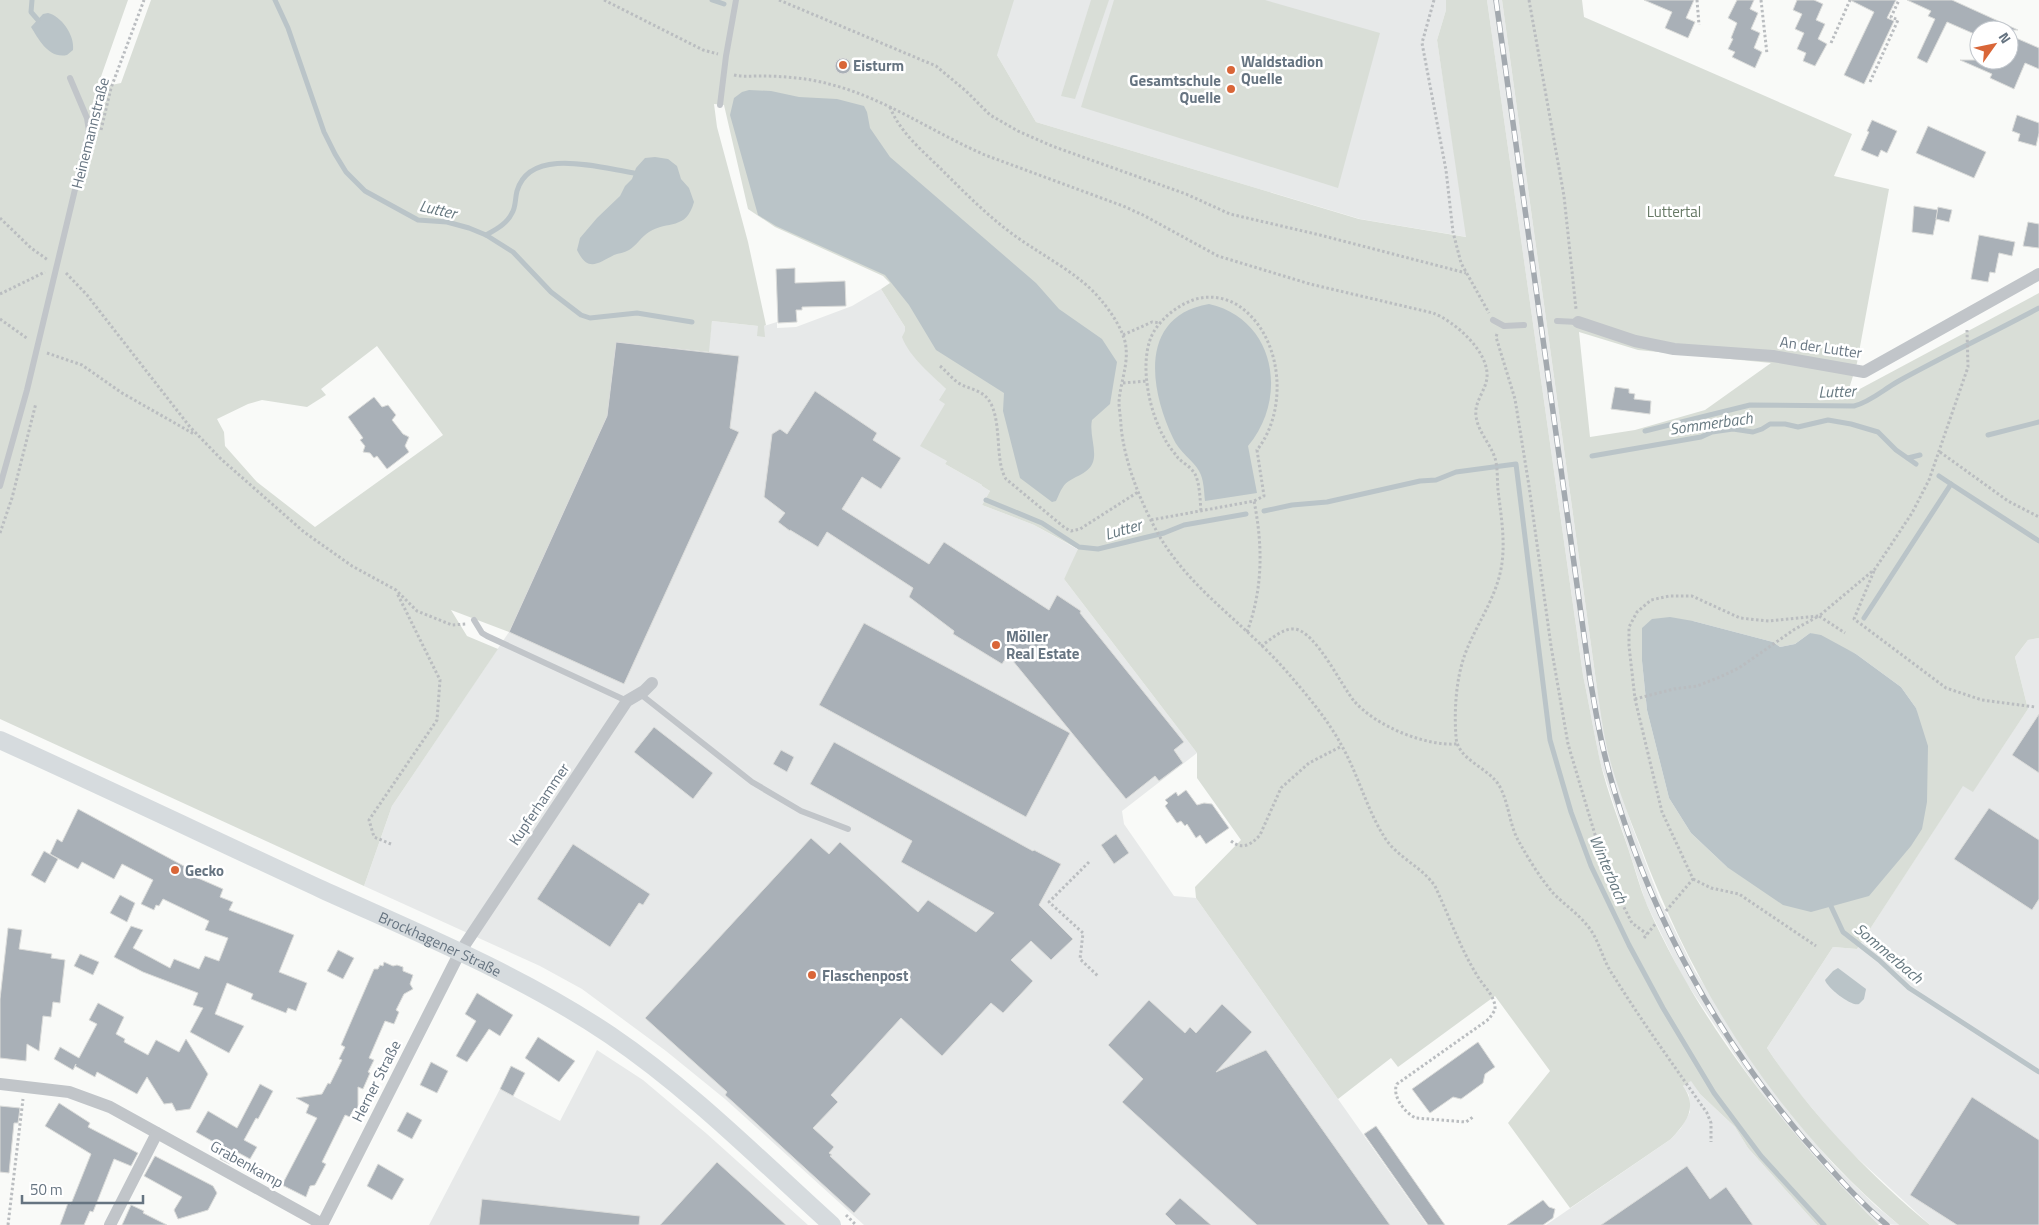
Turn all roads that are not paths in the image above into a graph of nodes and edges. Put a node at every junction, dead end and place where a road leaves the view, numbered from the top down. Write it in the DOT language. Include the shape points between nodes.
graph roads {
  1 [pos="736,0"];
  2 [pos="70,78"];
  3 [pos="720,105"];
  4 [pos="2039,274"];
  5 [pos="1557,321"];
  6 [pos="1495,322"];
  7 [pos="1578,322"];
  8 [pos="1524,325"];
  9 [pos="0,486"];
  10 [pos="474,620"];
  11 [pos="652,683"];
  12 [pos="640,693"];
  13 [pos="627,701"];
  14 [pos="0,740"];
  15 [pos="848,829"];
  16 [pos="460,952"];
  17 [pos="0,1084"];
  18 [pos="156,1133"];
  19 [pos="322,1224"];
  20 [pos="110,1225"];
  21 [pos="832,1225"];
  1 -- 3 [label="lane"];
  2 -- 9 [label="lane" via="89,131 38,347"];
  4 -- 7 [label="street, An der Lutter" via="1864,372 1773,356 1674,349 1635,341"];
  5 -- 7 [label="lane"];
  6 -- 8 [label="lane"];
  10 -- 13 [label="lane" via="482,633 491,638"];
  11 -- 12 [label="street, Kupferhammer"];
  12 -- 13 [label="street, Kupferhammer"];
  12 -- 15 [label="lane" via="752,782 802,812"];
  13 -- 16 [label="street, Kupferhammer"];
  14 -- 16 [label="main road, Brockhagener Straße"];
  16 -- 19 [label="street, Herner Straße"];
  16 -- 21 [label="main road, Brockhagener Straße" via="541,993 646,1060"];
  17 -- 18 [label="street, Grabenkamp" via="69,1092 110,1107"];
  18 -- 19 [label="street, Grabenkamp"];
  18 -- 20 [label="street"];
}
